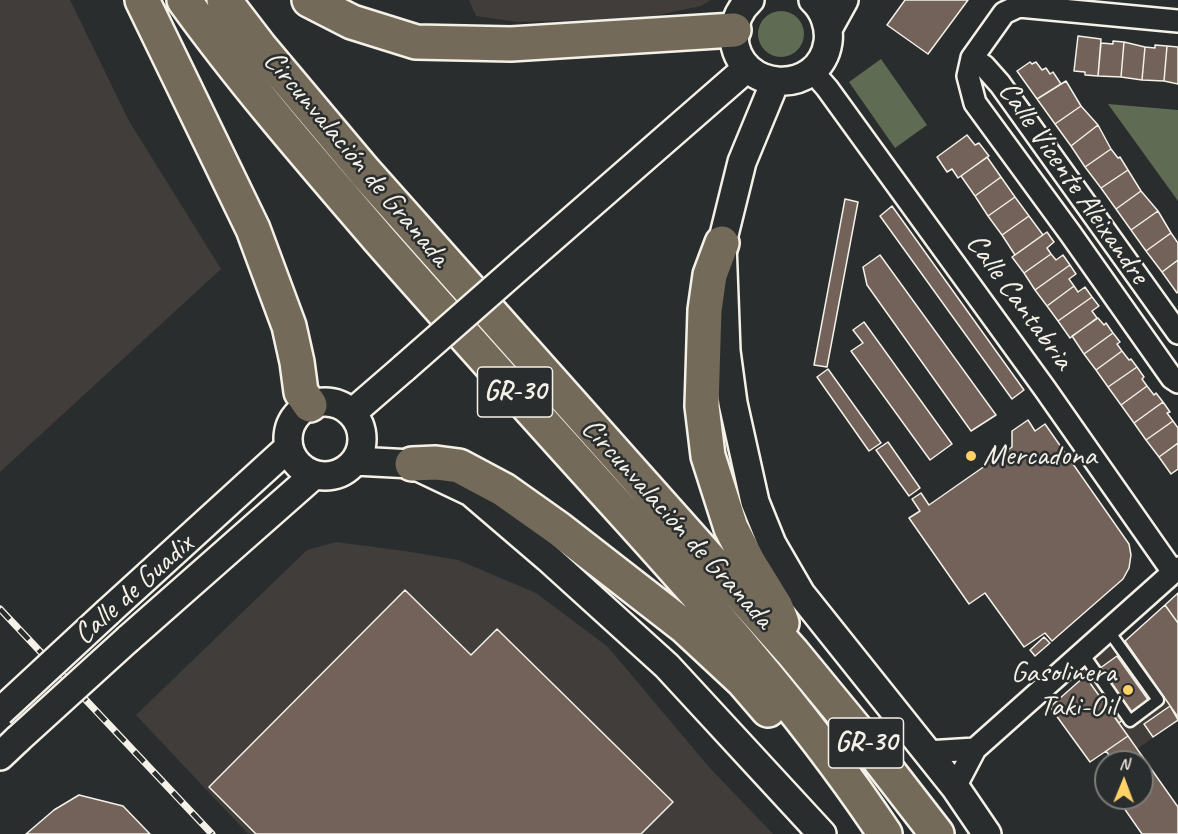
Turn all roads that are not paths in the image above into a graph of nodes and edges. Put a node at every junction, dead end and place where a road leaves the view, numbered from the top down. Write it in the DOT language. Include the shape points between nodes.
graph roads {
  1 [pos="142,0"];
  2 [pos="184,0"];
  3 [pos="224,0"];
  4 [pos="309,0"];
  5 [pos="750,0"];
  6 [pos="813,0"];
  7 [pos="844,0"];
  8 [pos="1178,21"];
  9 [pos="828,29"];
  10 [pos="734,30"];
  11 [pos="972,58"];
  12 [pos="747,68"];
  13 [pos="812,71"];
  14 [pos="775,82"];
  15 [pos="722,243"];
  16 [pos="1178,333"];
  17 [pos="1178,382"];
  18 [pos="310,405"];
  19 [pos="352,413"];
  20 [pos="288,448"];
  21 [pos="355,461"];
  22 [pos="412,464"];
  23 [pos="314,475"];
  24 [pos="1175,570"];
  25 [pos="1108,630"];
  26 [pos="1082,652"];
  27 [pos="793,653"];
  28 [pos="0,712"];
  29 [pos="9,747"];
  30 [pos="975,749"];
  31 [pos="927,752"];
  32 [pos="849,780"];
  33 [pos="955,787"];
  34 [pos="822,834"];
  35 [pos="885,834"];
  36 [pos="937,834"];
  37 [pos="987,834"];
  1 -- 18 [label="highway" via="253,229 289,326 301,392"];
  2 -- 32 [label="highway, Circunvalación de Granada / GR-30" via="282,127 441,310 693,588"];
  3 -- 27 [label="highway, Circunvalación de Granada / GR-30" via="372,181"];
  4 -- 10 [label="highway" via="352,22 416,42 511,44"];
  5 -- 10 [label="street" via="739,13"];
  6 -- 9 [label="street"];
  7 -- 9 [label="street"];
  8 -- 11 [label="street" via="1019,6 1004,13"];
  9 -- 13 [label="street" via="827,46"];
  10 -- 12 [label="street" via="737,51"];
  11 -- 16 [label="street, Calle Vicente Aleixandre" via="1000,84"];
  11 -- 17 [label="street, Calle Vicente Aleixandre" via="968,76 975,104"];
  12 -- 14 [label="street"];
  12 -- 19 [label="street, bridge"];
  13 -- 14 [label="street" via="788,82"];
  13 -- 24 [label="street, Calle Cantabria"];
  14 -- 15 [label="street" via="742,162"];
  15 -- 27 [label="highway" via="710,275 705,310 702,406 708,456 731,528 776,607"];
  15 -- 31 [label="street" via="726,351 755,502 772,544 801,594"];
  18 -- 19 [label="street" via="332,402"];
  18 -- 20 [label="street" via="301,410 289,427"];
  19 -- 21 [label="street" via="363,442"];
  20 -- 23 [label="street" via="298,464"];
  20 -- 28 [label="street, Calle de Guadix, bridge"];
  21 -- 22 [label="street"];
  21 -- 23 [label="street" via="337,475"];
  22 -- 32 [label="highway" via="459,466 504,490 559,529 684,627 742,681 813,761"];
  22 -- 34 [label="street" via="471,492 557,566 667,666"];
  23 -- 29 [label="street, Calle de Guadix, bridge"];
  24 -- 25 [label="street"];
  25 -- 26 [label="street"];
  25 -- 26 [label="lane" via="1158,700 1130,721"];
  26 -- 30 [label="street"];
  27 -- 36 [label="highway, Circunvalación de Granada / GR-30"];
  30 -- 31 [label="street"];
  30 -- 33 [label="street"];
  31 -- 33 [label="street"];
  32 -- 35 [label="highway, Circunvalación de Granada / GR-30"];
  33 -- 37 [label="street"];
}
